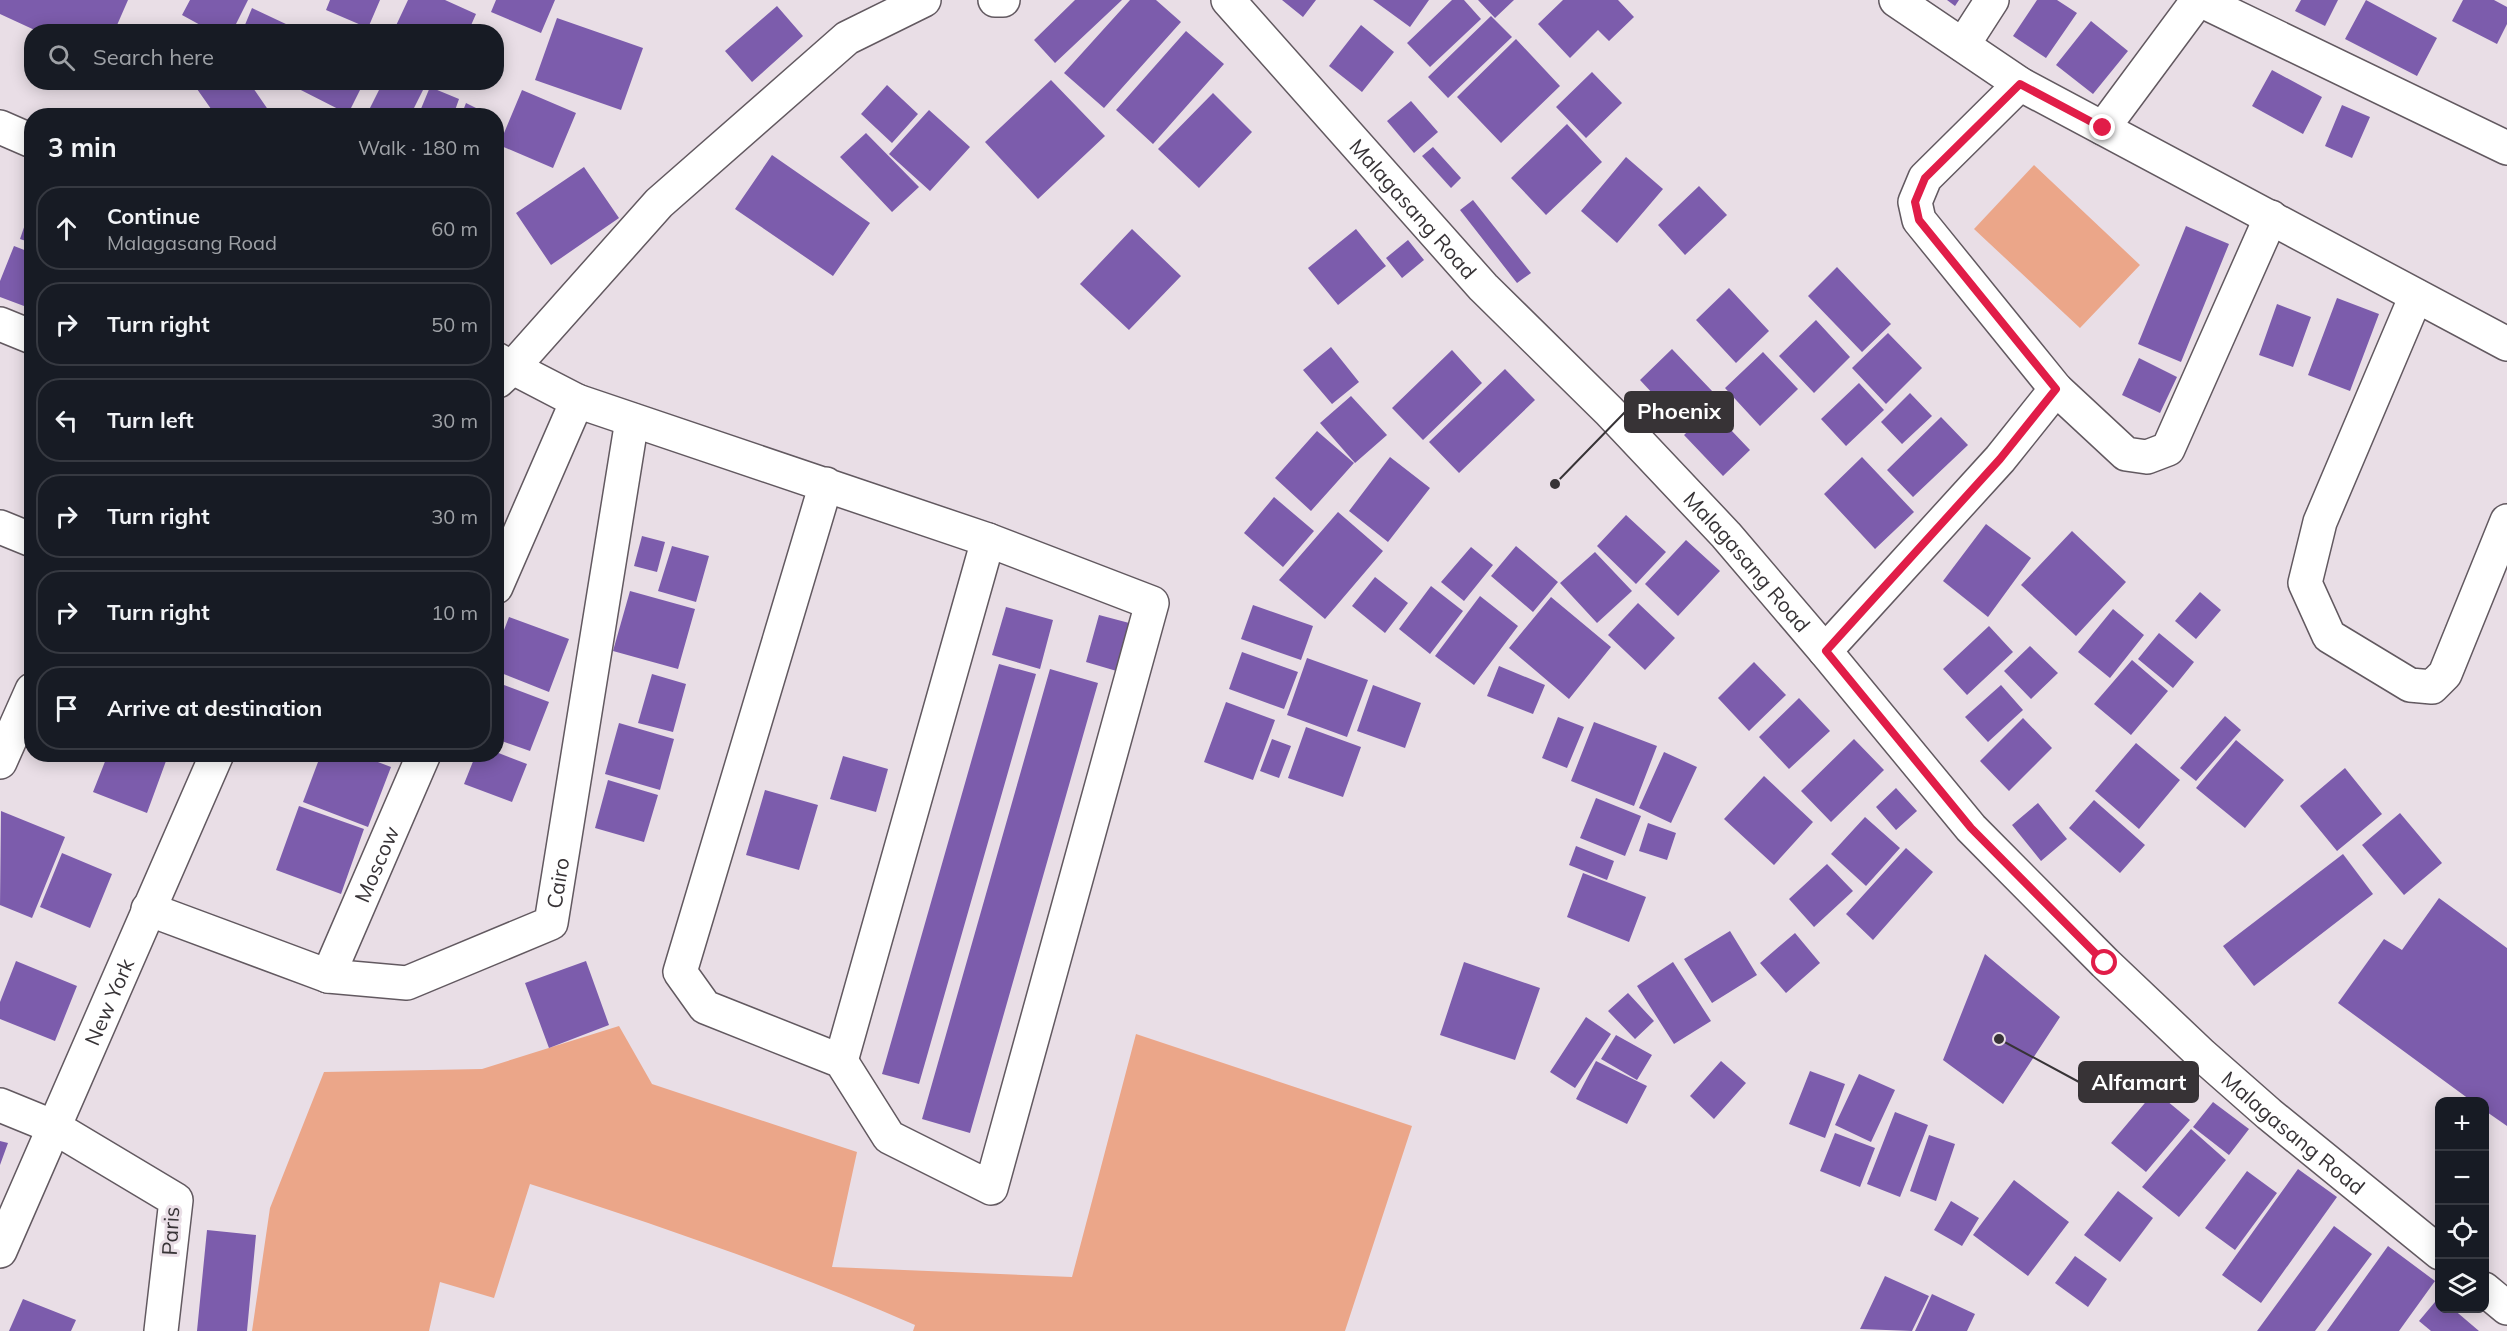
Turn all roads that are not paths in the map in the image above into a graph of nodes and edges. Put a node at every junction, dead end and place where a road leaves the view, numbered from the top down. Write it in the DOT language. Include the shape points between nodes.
graph roads {
  1 [pos="924,0"];
  2 [pos="995,0"];
  3 [pos="1003,0"];
  4 [pos="1228,0"];
  5 [pos="1896,0"];
  6 [pos="1992,0"];
  7 [pos="2199,0"];
  8 [pos="1963,45"];
  9 [pos="2020,84"];
  10 [pos="0,127"];
  11 [pos="2103,128"];
  12 [pos="24,138"];
  13 [pos="2507,148"];
  14 [pos="2271,217"];
  15 [pos="2416,296"];
  16 [pos="0,324"];
  17 [pos="24,334"];
  18 [pos="2507,344"];
  19 [pos="504,367"];
  20 [pos="504,370"];
  21 [pos="2056,389"];
  22 [pos="577,401"];
  23 [pos="632,420"];
  24 [pos="826,484"];
  25 [pos="2507,521"];
  26 [pos="0,527"];
  27 [pos="24,537"];
  28 [pos="988,540"];
  29 [pos="504,569"];
  30 [pos="1826,651"];
  31 [pos="16,707"];
  32 [pos="0,762"];
  33 [pos="213,762"];
  34 [pos="421,762"];
  35 [pos="148,909"];
  36 [pos="328,976"];
  37 [pos="840,1061"];
  38 [pos="0,1105"];
  39 [pos="54,1127"];
  40 [pos="2435,1250"];
  41 [pos="0,1251"];
  42 [pos="2489,1293"];
  43 [pos="2507,1308"];
  44 [pos="161,1331"];
  1 -- 19 [label="street" via="847,38 658,203"];
  2 -- 3 [label="street"];
  4 -- 30 [label="street, Malagasang Road" via="1483,287 1609,411 1726,535"];
  5 -- 8 [label="street"];
  6 -- 8 [label="street"];
  7 -- 11 [label="street"];
  7 -- 13 [label="street"];
  8 -- 9 [label="street"];
  9 -- 11 [label="street"];
  9 -- 21 [label="street" via="1925,178 1915,202 1919,220"];
  10 -- 12 [label="street"];
  11 -- 14 [label="street"];
  14 -- 15 [label="street"];
  14 -- 21 [label="street" via="2168,449 2147,457 2126,454"];
  15 -- 18 [label="street"];
  15 -- 25 [label="street" via="2320,522 2306,583 2329,636 2409,685 2432,687 2445,674"];
  16 -- 17 [label="street"];
  20 -- 22 [label="street"];
  21 -- 30 [label="street" via="2000,459"];
  22 -- 23 [label="street"];
  22 -- 29 [label="street"];
  23 -- 24 [label="street"];
  23 -- 36 [label="street, Cairo" via="551,923 407,983"];
  24 -- 28 [label="street"];
  24 -- 37 [label="street" via="680,972 705,1007"];
  26 -- 27 [label="street"];
  28 -- 37 [label="street"];
  28 -- 37 [label="street" via="1152,603 991,1188 889,1137"];
  30 -- 40 [label="street, Malagasang Road" via="1971,828 2105,963 2269,1114"];
  31 -- 32 [label="street"];
  33 -- 35 [label="street, New York"];
  34 -- 36 [label="street, Moscow"];
  35 -- 36 [label="street, Cairo"];
  35 -- 39 [label="street, New York"];
  38 -- 39 [label="street"];
  39 -- 41 [label="street, New York"];
  39 -- 44 [label="street, Paris" via="176,1200"];
  42 -- 43 [label="street"];
}
